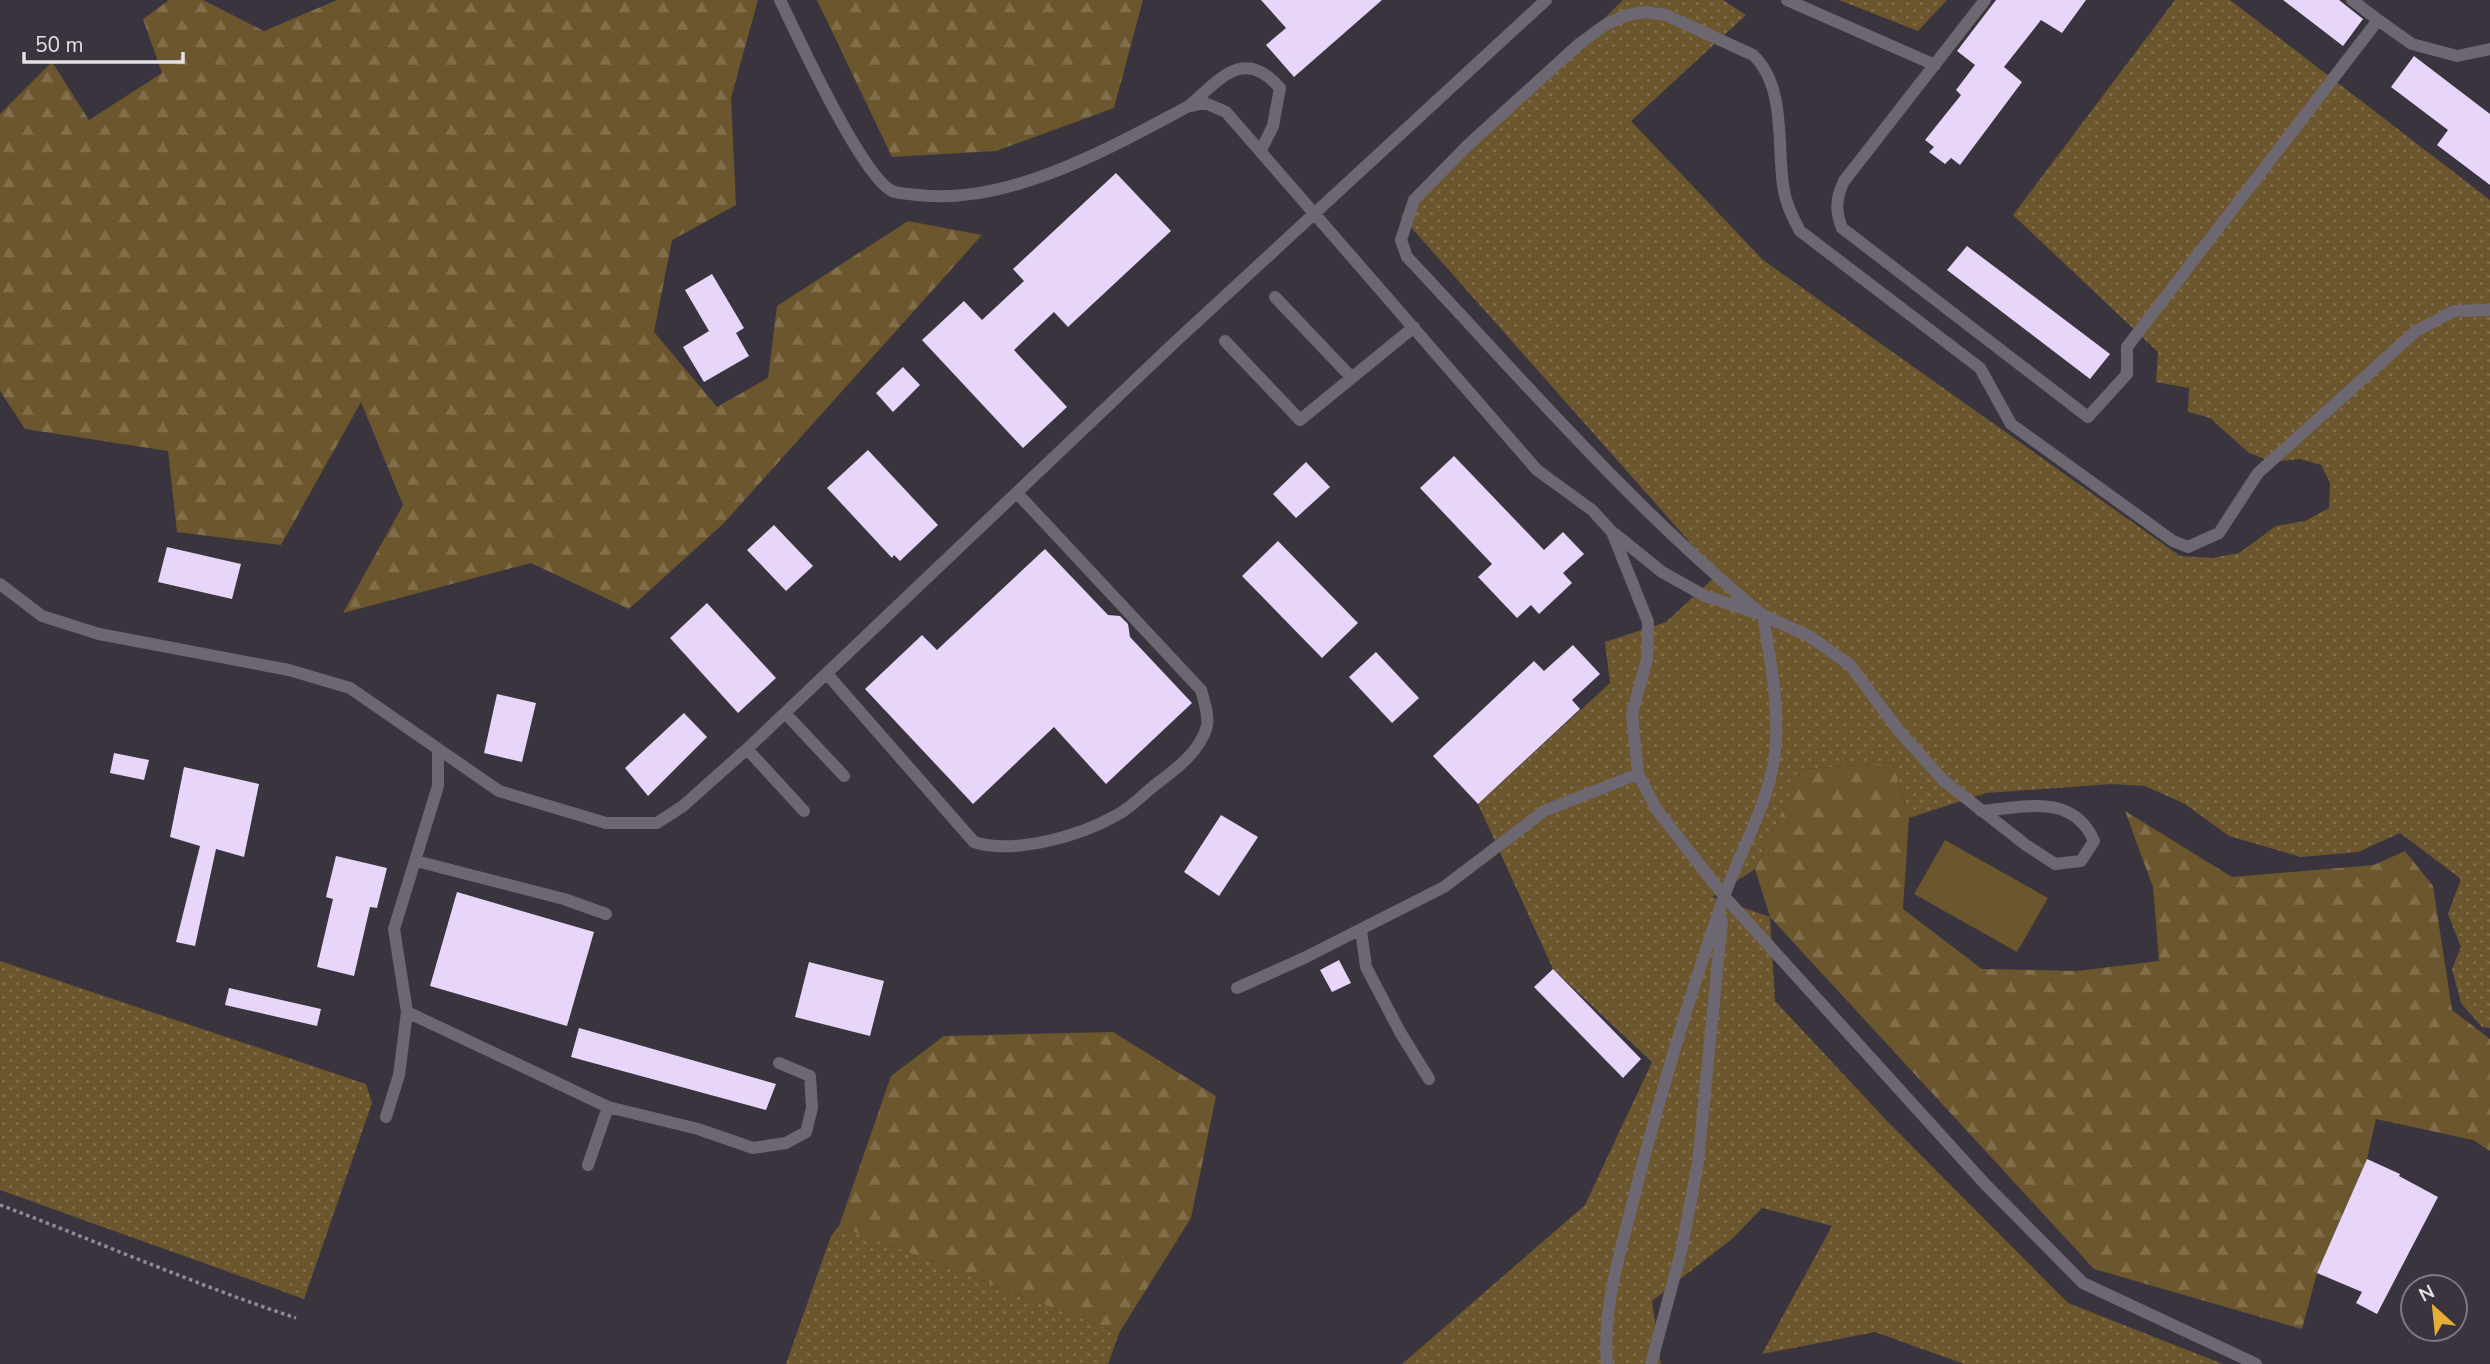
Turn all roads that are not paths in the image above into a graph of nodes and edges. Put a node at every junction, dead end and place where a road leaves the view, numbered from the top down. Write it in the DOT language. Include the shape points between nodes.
graph roads {
  1 [pos="780,0"];
  2 [pos="1546,0"];
  3 [pos="1787,0"];
  4 [pos="1985,0"];
  5 [pos="2351,0"];
  6 [pos="2378,20"];
  7 [pos="2490,49"];
  8 [pos="1935,65"];
  9 [pos="1219,80"];
  10 [pos="1187,107"];
  11 [pos="1216,107"];
  12 [pos="1273,126"];
  13 [pos="1242,129"];
  14 [pos="1261,150"];
  15 [pos="1317,213"];
  16 [pos="1275,297"];
  17 [pos="2490,310"];
  18 [pos="1414,327"];
  19 [pos="1225,341"];
  20 [pos="1352,378"];
  21 [pos="1017,493"];
  22 [pos="1612,532"];
  23 [pos="0,584"];
  24 [pos="1763,615"];
  25 [pos="827,674"];
  26 [pos="785,713"];
  27 [pos="747,749"];
  28 [pos="438,751"];
  29 [pos="1638,774"];
  30 [pos="845,776"];
  31 [pos="804,811"];
  32 [pos="1980,811"];
  33 [pos="415,861"];
  34 [pos="1724,896"];
  35 [pos="606,915"];
  36 [pos="1361,930"];
  37 [pos="1237,988"];
  38 [pos="407,1012"];
  39 [pos="779,1063"];
  40 [pos="1429,1079"];
  41 [pos="608,1107"];
  42 [pos="386,1117"];
  43 [pos="588,1165"];
  44 [pos="2239,1360"];
  45 [pos="1607,1364"];
  46 [pos="1651,1364"];
  47 [pos="2256,1364"];
  1 -- 10 [label="lane" via="867,168 892,191 936,197 977,193 1052,172 1077,164"];
  2 -- 15 [label="lane"];
  3 -- 8 [label="lane"];
  4 -- 8 [label="lane"];
  5 -- 6 [label="lane"];
  6 -- 7 [label="lane" via="2412,44 2457,56"];
  6 -- 8 [label="lane" via="2127,347 2127,374 2088,417 1842,228 1836,213 1844,181"];
  9 -- 10 [label="lane"];
  9 -- 11 [label="lane"];
  9 -- 12 [label="lane" via="1248,66 1266,72 1280,88"];
  10 -- 11 [label="lane" via="1205,103"];
  11 -- 13 [label="lane"];
  12 -- 13 [label="lane" via="1258,131"];
  12 -- 14 [label="lane"];
  13 -- 14 [label="lane"];
  14 -- 15 [label="lane"];
  15 -- 18 [label="lane"];
  15 -- 21 [label="lane"];
  16 -- 20 [label="lane"];
  17 -- 24 [label="lane" via="2454,311 2416,331 2258,473 2219,533 2188,547 2173,541 2011,424 1980,368 1800,231 1783,187 1774,93 1753,55 1665,15 1624,16 1579,44 1468,145 1414,201 1401,240 1407,257 1657,521"];
  18 -- 20 [label="lane"];
  18 -- 22 [label="lane" via="1537,470 1592,510"];
  19 -- 20 [label="lane" via="1300,421"];
  21 -- 25 [label="lane"];
  21 -- 25 [label="lane" via="1201,690 1207,726 1180,766 1119,814 1093,826 1022,846 993,848 974,842"];
  22 -- 24 [label="lane" via="1662,572 1705,596"];
  22 -- 29 [label="lane" via="1648,622 1647,659 1632,714"];
  23 -- 28 [label="lane" via="42,616 99,634 289,670 350,688"];
  24 -- 32 [label="lane" via="1810,636 1850,665 1899,731 1944,781"];
  24 -- 34 [label="lane" via="1776,710 1775,753 1765,795"];
  25 -- 26 [label="lane"];
  26 -- 27 [label="lane"];
  26 -- 30 [label="lane"];
  27 -- 28 [label="lane" via="683,807 657,823 628,825 606,823 499,792"];
  27 -- 31 [label="lane"];
  28 -- 33 [label="lane" via="438,786"];
  29 -- 34 [label="lane" via="1657,810"];
  29 -- 36 [label="lane" via="1544,811 1444,887"];
  32 -- 32 [label="lane" via="2055,864 2081,861 2094,841 2086,822 2062,808"];
  33 -- 35 [label="lane"];
  33 -- 38 [label="lane" via="394,929"];
  34 -- 44 [label="lane" via="1985,1184 2083,1283"];
  34 -- 45 [label="lane" via="1678,1030 1619,1251"];
  34 -- 46 [label="lane" via="1698,1163 1681,1252"];
  36 -- 37 [label="lane"];
  36 -- 40 [label="lane" via="1366,967"];
  38 -- 41 [label="lane"];
  38 -- 42 [label="lane" via="399,1075"];
  39 -- 41 [label="lane" via="810,1076 812,1108 806,1132 786,1143 752,1148"];
  41 -- 43 [label="lane"];
  44 -- 47 [label="lane"];
}
